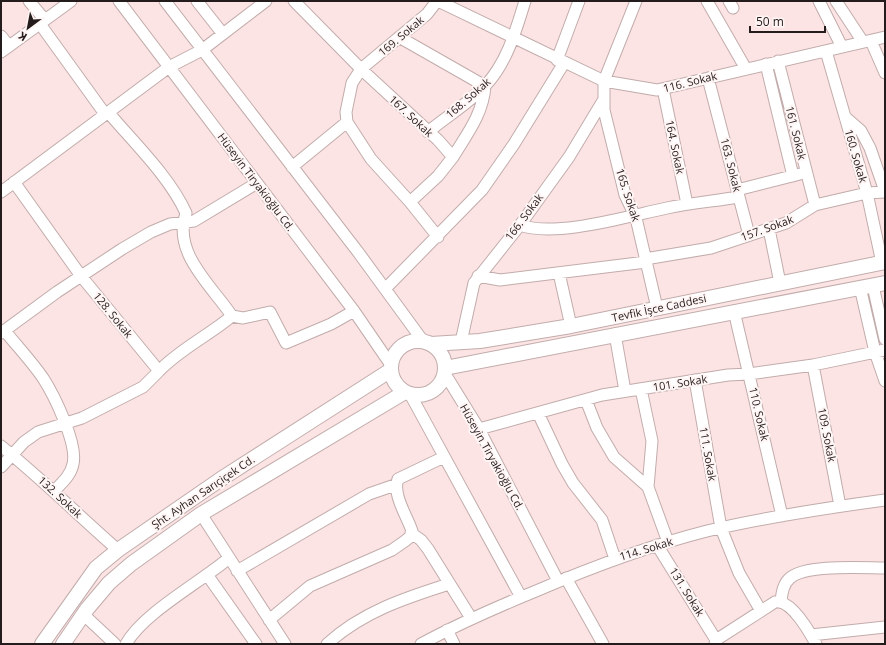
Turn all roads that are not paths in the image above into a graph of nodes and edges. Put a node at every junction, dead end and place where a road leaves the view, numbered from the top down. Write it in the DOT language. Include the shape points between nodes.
graph roads {
  1 [pos="29,1"];
  2 [pos="71,1"];
  3 [pos="119,1"];
  4 [pos="164,1"];
  5 [pos="197,1"];
  6 [pos="266,1"];
  7 [pos="294,1"];
  8 [pos="437,1"];
  9 [pos="525,1"];
  10 [pos="579,1"];
  11 [pos="636,1"];
  12 [pos="707,1"];
  13 [pos="819,1"];
  14 [pos="836,1"];
  15 [pos="42,22"];
  16 [pos="223,34"];
  17 [pos="1,36"];
  18 [pos="399,37"];
  19 [pos="885,38"];
  20 [pos="514,39"];
  21 [pos="867,42"];
  22 [pos="842,47"];
  23 [pos="5,49"];
  24 [pos="202,50"];
  25 [pos="826,51"];
  26 [pos="561,62"];
  27 [pos="778,62"];
  28 [pos="766,64"];
  29 [pos="169,66"];
  30 [pos="361,69"];
  31 [pos="746,69"];
  32 [pos="885,73"];
  33 [pos="708,78"];
  34 [pos="604,81"];
  35 [pos="485,86"];
  36 [pos="663,89"];
  37 [pos="604,98"];
  38 [pos="107,113"];
  39 [pos="845,117"];
  40 [pos="347,122"];
  41 [pos="428,132"];
  42 [pos="453,157"];
  43 [pos="292,167"];
  44 [pos="806,172"];
  45 [pos="792,176"];
  46 [pos="257,183"];
  47 [pos="5,186"];
  48 [pos="885,191"];
  49 [pos="867,193"];
  50 [pos="738,194"];
  51 [pos="410,202"];
  52 [pos="686,204"];
  53 [pos="815,205"];
  54 [pos="634,214"];
  55 [pos="182,222"];
  56 [pos="520,225"];
  57 [pos="769,229"];
  58 [pos="749,235"];
  59 [pos="438,237"];
  60 [pos="646,261"];
  61 [pos="884,263"];
  62 [pos="559,273"];
  63 [pos="821,275"];
  64 [pos="81,276"];
  65 [pos="478,276"];
  66 [pos="780,283"];
  67 [pos="873,285"];
  68 [pos="385,289"];
  69 [pos="824,294"];
  70 [pos="657,308"];
  71 [pos="354,311"];
  72 [pos="734,311"];
  73 [pos="232,316"];
  74 [pos="571,326"];
  75 [pos="3,332"];
  76 [pos="615,334"];
  77 [pos="885,339"];
  78 [pos="427,342"];
  79 [pos="461,342"];
  80 [pos="880,351"];
  81 [pos="813,365"];
  82 [pos="391,368"];
  83 [pos="159,371"];
  84 [pos="445,371"];
  85 [pos="749,374"];
  86 [pos="695,380"];
  87 [pos="885,381"];
  88 [pos="641,389"];
  89 [pos="625,391"];
  90 [pos="408,393"];
  91 [pos="586,400"];
  92 [pos="538,413"];
  93 [pos="65,422"];
  94 [pos="479,429"];
  95 [pos="1,446"];
  96 [pos="13,455"];
  97 [pos="444,458"];
  98 [pos="1,467"];
  99 [pos="396,485"];
  100 [pos="648,487"];
  101 [pos="54,491"];
  102 [pos="885,500"];
  103 [pos="840,506"];
  104 [pos="200,514"];
  105 [pos="782,516"];
  106 [pos="721,528"];
  107 [pos="412,534"];
  108 [pos="662,543"];
  109 [pos="118,550"];
  110 [pos="229,558"];
  111 [pos="615,559"];
  112 [pos="885,568"];
  113 [pos="237,571"];
  114 [pos="208,576"];
  115 [pos="562,580"];
  116 [pos="449,584"];
  117 [pos="521,597"];
  118 [pos="781,601"];
  119 [pos="761,611"];
  120 [pos="83,614"];
  121 [pos="471,618"];
  122 [pos="269,620"];
  123 [pos="885,627"];
  124 [pos="447,630"];
  125 [pos="814,640"];
  126 [pos="428,642"];
  127 [pos="716,642"];
  128 [pos="42,644"];
  129 [pos="63,644"];
  130 [pos="115,644"];
  131 [pos="126,644"];
  132 [pos="256,644"];
  133 [pos="285,644"];
  134 [pos="327,644"];
  135 [pos="454,644"];
  136 [pos="603,644"];
  1 -- 15 [label="street"];
  2 -- 15 [label="street"];
  3 -- 29 [label="street, Hüseyin Tiryakioğlu Cd."];
  4 -- 24 [label="street, Hüseyin Tiryakioğlu Cd."];
  5 -- 16 [label="street"];
  6 -- 16 [label="street"];
  7 -- 30 [label="street, 167. Sokak"];
  8 -- 18 [label="street, 169. Sokak" via="433,9"];
  8 -- 20 [label="street, 116. Sokak"];
  9 -- 20 [label="street, 168. Sokak"];
  10 -- 26 [label="street"];
  11 -- 34 [label="street"];
  12 -- 31 [label="street"];
  13 -- 22 [label="street"];
  14 -- 21 [label="street"];
  15 -- 23 [label="street"];
  15 -- 38 [label="street"];
  16 -- 24 [label="street"];
  17 -- 23 [label="street"];
  18 -- 30 [label="street, 169. Sokak"];
  18 -- 35 [label="street"];
  19 -- 21 [label="street, 116. Sokak"];
  20 -- 26 [label="street, 116. Sokak"];
  20 -- 35 [label="street, 168. Sokak" via="496,72"];
  21 -- 22 [label="street, 116. Sokak"];
  21 -- 32 [label="street"];
  22 -- 25 [label="street, 116. Sokak"];
  24 -- 29 [label="street"];
  24 -- 43 [label="street, Hüseyin Tiryakioğlu Cd."];
  25 -- 27 [label="street, 116. Sokak"];
  25 -- 39 [label="street, 160. Sokak"];
  26 -- 34 [label="street, 116. Sokak"];
  26 -- 59 [label="street" via="514,144 482,190"];
  27 -- 28 [label="street, 116. Sokak"];
  27 -- 44 [label="street, 161. Sokak"];
  28 -- 31 [label="street, 116. Sokak"];
  28 -- 45 [label="street"];
  29 -- 38 [label="street"];
  29 -- 46 [label="street, Hüseyin Tiryakioğlu Cd."];
  30 -- 40 [label="street" via="352,84 346,112"];
  30 -- 41 [label="street, 167. Sokak"];
  31 -- 33 [label="street, 116. Sokak"];
  33 -- 36 [label="street, 116. Sokak"];
  33 -- 50 [label="street, 163. Sokak"];
  34 -- 36 [label="street, 116. Sokak"];
  34 -- 37 [label="street, 165. Sokak"];
  35 -- 41 [label="street, 168. Sokak"];
  35 -- 42 [label="street" via="484,99 477,118"];
  36 -- 52 [label="street, 164. Sokak"];
  37 -- 54 [label="street, 165. Sokak" via="604,110 625,195"];
  37 -- 56 [label="street, 166. Sokak" via="569,157"];
  38 -- 47 [label="street"];
  38 -- 55 [label="street" via="174,190 186,213"];
  39 -- 48 [label="street" via="861,130"];
  39 -- 49 [label="street, 160. Sokak"];
  40 -- 43 [label="street"];
  40 -- 51 [label="street" via="371,159"];
  41 -- 42 [label="street, 167. Sokak"];
  42 -- 51 [label="street" via="438,176"];
  43 -- 68 [label="street, Hüseyin Tiryakioğlu Cd."];
  44 -- 45 [label="street"];
  44 -- 53 [label="street, 161. Sokak"];
  45 -- 50 [label="street"];
  46 -- 55 [label="street" via="194,221"];
  46 -- 71 [label="street, Hüseyin Tiryakioğlu Cd."];
  47 -- 64 [label="street, 128. Sokak"];
  48 -- 49 [label="street, 157. Sokak"];
  49 -- 53 [label="street, 157. Sokak"];
  49 -- 61 [label="street, 160. Sokak"];
  50 -- 52 [label="street, 163. Sokak"];
  50 -- 58 [label="street"];
  51 -- 59 [label="street"];
  52 -- 54 [label="street, 163. Sokak"];
  53 -- 57 [label="street, 157. Sokak" via="786,223"];
  54 -- 56 [label="street, 163. Sokak" via="567,228 541,229"];
  54 -- 60 [label="street, 165. Sokak"];
  55 -- 64 [label="street" via="152,232"];
  55 -- 73 [label="street" via="182,236 188,257"];
  56 -- 65 [label="street, 166. Sokak"];
  57 -- 58 [label="street, 157. Sokak"];
  57 -- 66 [label="street"];
  58 -- 60 [label="street, 157. Sokak" via="711,248"];
  59 -- 68 [label="street"];
  60 -- 62 [label="street, 157. Sokak"];
  60 -- 70 [label="street, 165. Sokak"];
  61 -- 63 [label="main road, Tevfik İşce Caddesi"];
  62 -- 65 [label="street, 157. Sokak" via="500,280"];
  62 -- 74 [label="street"];
  63 -- 66 [label="main road, Tevfik İşce Caddesi"];
  63 -- 69 [label="main road"];
  64 -- 75 [label="street"];
  64 -- 83 [label="street, 128. Sokak"];
  65 -- 79 [label="street, 166. Sokak" via="468,302"];
  66 -- 70 [label="main road, Tevfik İşce Caddesi"];
  67 -- 69 [label="main road, Tevfik İşce Caddesi"];
  67 -- 77 [label="street"];
  67 -- 80 [label="street"];
  68 -- 78 [label="street, Hüseyin Tiryakioğlu Cd."];
  69 -- 72 [label="main road, Tevfik İşce Caddesi"];
  70 -- 74 [label="main road, Tevfik İşce Caddesi"];
  71 -- 73 [label="street" via="286,343 270,312 244,318"];
  71 -- 82 [label="street, Hüseyin Tiryakioğlu Cd."];
  72 -- 76 [label="main road, Tevfik İşce Caddesi"];
  72 -- 85 [label="street, 110. Sokak"];
  73 -- 83 [label="street" via="172,358"];
  74 -- 79 [label="main road, Tevfik İşce Caddesi"];
  75 -- 93 [label="street" via="44,379"];
  76 -- 84 [label="main road, Tevfik İşce Caddesi"];
  76 -- 89 [label="street"];
  78 -- 79 [label="main road, Tevfik İşce Caddesi"];
  78 -- 82 [label="main road" via="414,341 401,346 393,356"];
  78 -- 84 [label="main road, Hüseyin Tiryakioğlu Cd." via="442,354"];
  80 -- 81 [label="street, 101. Sokak"];
  80 -- 87 [label="street"];
  81 -- 85 [label="street, 101. Sokak"];
  81 -- 103 [label="street, 109. Sokak"];
  82 -- 90 [label="main road, Hüseyin Tiryakioğlu Cd." via="395,383"];
  82 -- 109 [label="main road, Şht. Ayhan Sarıçiçek Cd."];
  83 -- 93 [label="street" via="143,386 82,418"];
  84 -- 90 [label="main road" via="435,389 423,394"];
  84 -- 94 [label="street, Hüseyin Tiryakioğlu Cd."];
  85 -- 86 [label="street, 101. Sokak"];
  85 -- 105 [label="street, 110. Sokak"];
  86 -- 88 [label="street, 101. Sokak"];
  86 -- 106 [label="street, 111. Sokak"];
  88 -- 89 [label="street, 101. Sokak"];
  88 -- 100 [label="street" via="652,441"];
  89 -- 91 [label="street, 101. Sokak"];
  90 -- 97 [label="street, Hüseyin Tiryakioğlu Cd."];
  90 -- 104 [label="main road, Şht. Ayhan Sarıçiçek Cd."];
  91 -- 92 [label="street, 101. Sokak"];
  91 -- 100 [label="street" via="597,428 614,457"];
  92 -- 94 [label="street, 101. Sokak"];
  92 -- 111 [label="street" via="573,483 602,520"];
  93 -- 96 [label="street" via="38,432 24,442"];
  93 -- 101 [label="street" via="74,448 73,463 68,475"];
  94 -- 115 [label="street, Hüseyin Tiryakioğlu Cd."];
  95 -- 96 [label="street, 132. Sokak"];
  96 -- 98 [label="street"];
  96 -- 101 [label="street, 132. Sokak"];
  97 -- 99 [label="street" via="398,480"];
  97 -- 117 [label="street, Hüseyin Tiryakioğlu Cd."];
  99 -- 107 [label="street"];
  99 -- 113 [label="street" via="369,494"];
  100 -- 108 [label="street, 131. Sokak"];
  101 -- 109 [label="street, 132. Sokak"];
  102 -- 103 [label="street, 114. Sokak"];
  103 -- 105 [label="street, 114. Sokak"];
  104 -- 110 [label="street"];
  104 -- 120 [label="main road, Şht. Ayhan Sarıçiçek Cd." via="131,564 109,583"];
  105 -- 106 [label="street, 114. Sokak"];
  106 -- 108 [label="street, 114. Sokak"];
  106 -- 119 [label="street, 111. Sokak" via="739,574"];
  107 -- 116 [label="street" via="428,549"];
  107 -- 122 [label="street" via="392,550 310,586"];
  108 -- 111 [label="street, 114. Sokak"];
  108 -- 127 [label="street, 131. Sokak"];
  109 -- 128 [label="main road, Şht. Ayhan Sarıçiçek Cd." via="96,568"];
  110 -- 113 [label="street"];
  110 -- 114 [label="street"];
  111 -- 115 [label="street, 114. Sokak"];
  112 -- 118 [label="street" via="821,568 797,573 783,588"];
  113 -- 122 [label="street"];
  114 -- 131 [label="street" via="160,610 136,630"];
  114 -- 132 [label="street"];
  115 -- 117 [label="street, 114. Sokak"];
  115 -- 136 [label="street, Hüseyin Tiryakioğlu Cd."];
  116 -- 121 [label="street"];
  116 -- 134 [label="street" via="377,609 352,623"];
  117 -- 121 [label="street, 114. Sokak"];
  118 -- 119 [label="street"];
  118 -- 125 [label="street" via="787,603"];
  119 -- 127 [label="street"];
  120 -- 129 [label="main road, Şht. Ayhan Sarıçiçek Cd."];
  120 -- 130 [label="street"];
  121 -- 124 [label="street, 114. Sokak"];
  122 -- 133 [label="street"];
  123 -- 125 [label="street"];
  124 -- 126 [label="street, 114. Sokak"];
  124 -- 135 [label="street"];
}
